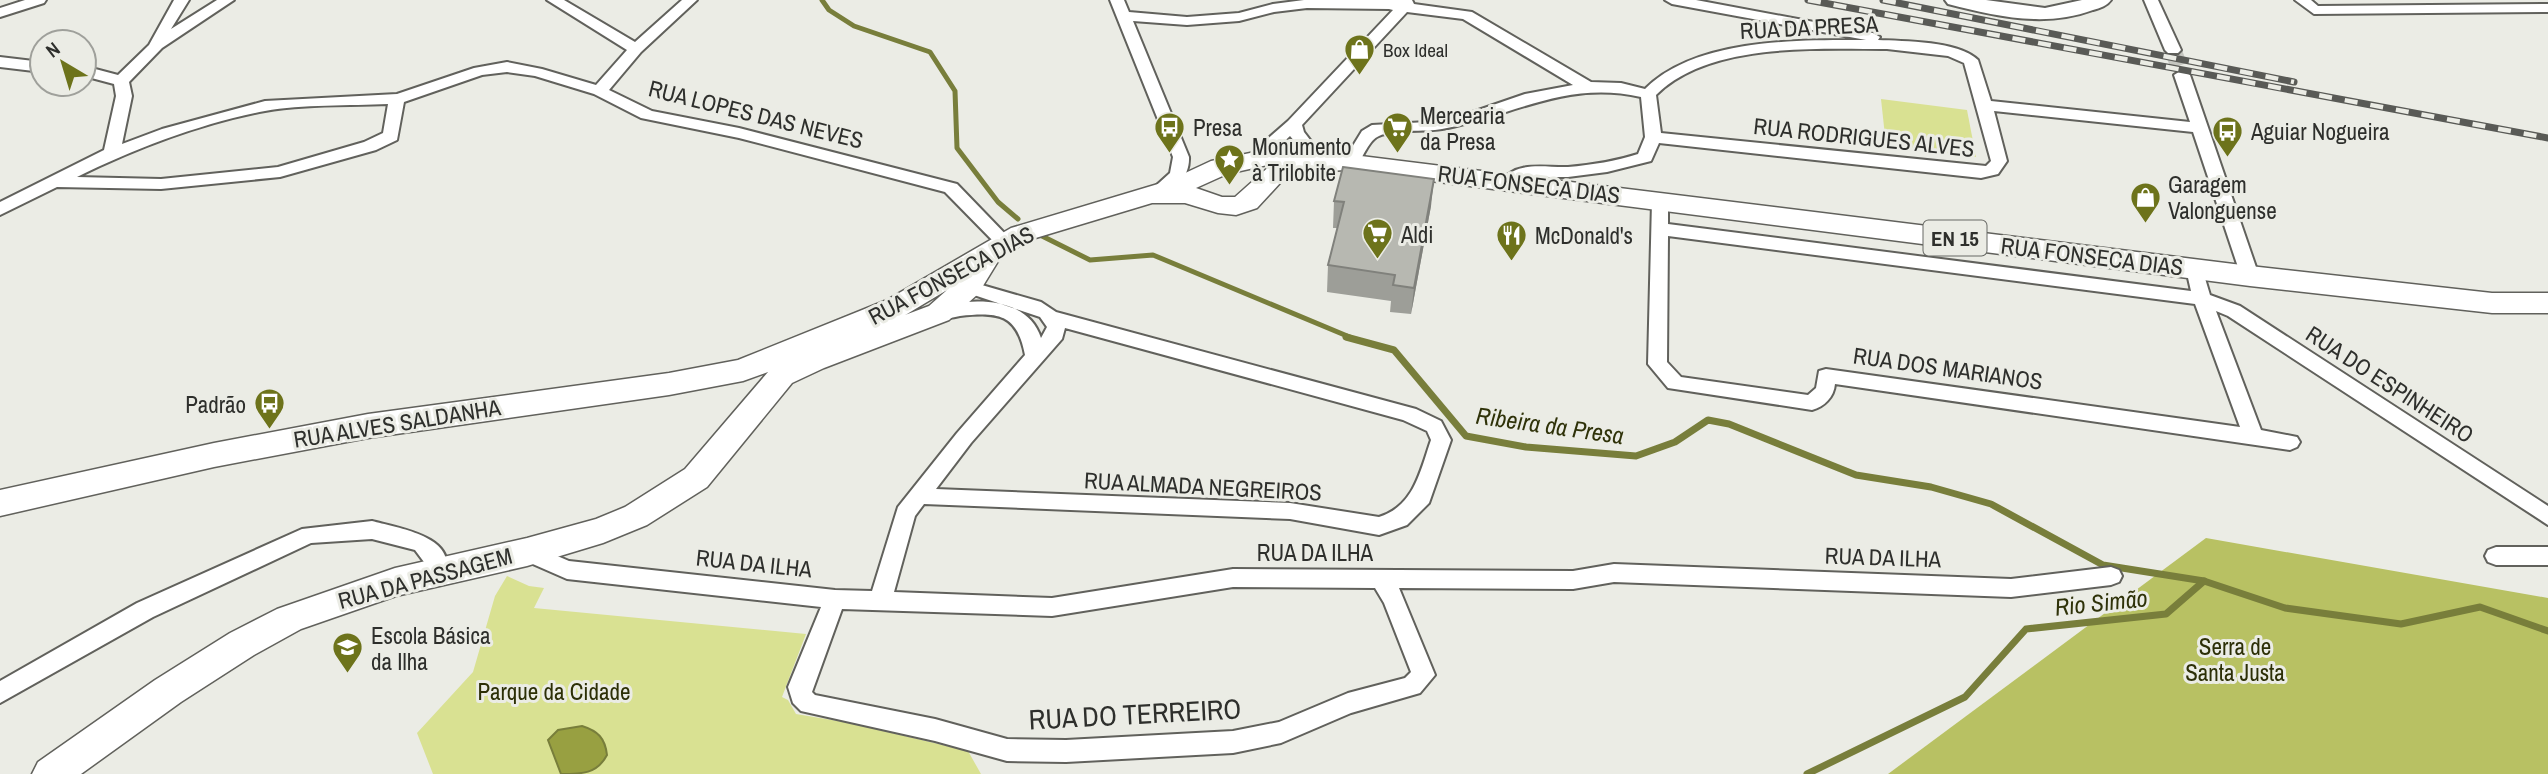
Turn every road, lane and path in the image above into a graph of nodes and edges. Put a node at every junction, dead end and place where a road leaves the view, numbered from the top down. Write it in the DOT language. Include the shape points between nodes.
graph roads {
  1 [pos="39,0"];
  2 [pos="181,0"];
  3 [pos="227,0"];
  4 [pos="554,0"];
  5 [pos="690,0"];
  6 [pos="1117,0"];
  7 [pos="1672,0"];
  8 [pos="1959,0"];
  9 [pos="2101,0"];
  10 [pos="2151,0"];
  11 [pos="2302,0"];
  12 [pos="1405,4"];
  13 [pos="2548,8"];
  14 [pos="0,13"];
  15 [pos="1124,16"];
  16 [pos="1784,21"];
  17 [pos="1802,46"];
  18 [pos="155,47"];
  19 [pos="1926,47"];
  20 [pos="636,49"];
  21 [pos="2173,50"];
  22 [pos="0,62"];
  23 [pos="28,65"];
  24 [pos="98,75"];
  25 [pos="2182,75"];
  26 [pos="121,81"];
  27 [pos="1588,87"];
  28 [pos="599,91"];
  29 [pos="1648,94"];
  30 [pos="397,99"];
  31 [pos="1983,105"];
  32 [pos="2200,128"];
  33 [pos="1653,137"];
  34 [pos="1318,149"];
  35 [pos="113,153"];
  36 [pos="1218,174"];
  37 [pos="1510,181"];
  38 [pos="56,182"];
  39 [pos="1153,195"];
  40 [pos="1660,202"];
  41 [pos="1701,206"];
  42 [pos="0,209"];
  43 [pos="1661,229"];
  44 [pos="1700,234"];
  45 [pos="1004,242"];
  46 [pos="2195,269"];
  47 [pos="2250,276"];
  48 [pos="968,287"];
  49 [pos="2202,299"];
  50 [pos="2548,303"];
  51 [pos="897,307"];
  52 [pos="939,313"];
  53 [pos="1052,318"];
  54 [pos="1035,356"];
  55 [pos="779,363"];
  56 [pos="2253,436"];
  57 [pos="2290,442"];
  58 [pos="918,496"];
  59 [pos="1,506"];
  60 [pos="2548,517"];
  61 [pos="527,552"];
  62 [pos="2496,556"];
  63 [pos="2548,556"];
  64 [pos="435,573"];
  65 [pos="2111,576"];
  66 [pos="1381,578"];
  67 [pos="835,598"];
  68 [pos="880,601"];
  69 [pos="0,693"];
  70 [pos="51,774"];
  1 -- 14 [label="street"];
  2 -- 18 [label="street"];
  3 -- 18 [label="street"];
  4 -- 20 [label="street"];
  5 -- 20 [label="street"];
  6 -- 15 [label="street"];
  7 -- 16 [label="street"];
  8 -- 9 [label="street" via="2031,15 2056,15"];
  10 -- 21 [label="street"];
  11 -- 13 [label="street" via="2314,10"];
  12 -- 15 [label="street" via="1307,4 1187,21"];
  12 -- 27 [label="street" via="1467,15"];
  12 -- 34 [label="street"];
  15 -- 36 [label="street"];
  16 -- 17 [label="street" via="1803,30 1807,38"];
  16 -- 19 [label="street"];
  17 -- 19 [label="street, RUA DA PRESA"];
  17 -- 29 [label="street, RUA DA PRESA" via="1717,56 1680,70"];
  18 -- 26 [label="street"];
  19 -- 31 [label="street, RUA DA PRESA" via="1955,51 1970,60 1976,68"];
  20 -- 28 [label="street"];
  22 -- 23 [label="street"];
  24 -- 26 [label="street"];
  25 -- 32 [label="street"];
  26 -- 35 [label="street" via="124,96"];
  27 -- 29 [label="street"];
  27 -- 34 [label="street" via="1531,97 1464,120 1378,129"];
  28 -- 30 [label="street, RUA LOPES DAS NEVES" via="507,67 479,71"];
  28 -- 45 [label="street, RUA LOPES DAS NEVES" via="647,115 739,133 951,188"];
  29 -- 33 [label="street"];
  30 -- 35 [label="street, RUA LOPES DAS NEVES" via="265,106"];
  30 -- 38 [label="street" via="391,136 280,172 161,184"];
  31 -- 32 [label="street, RUA RODRIGUES ALVES"];
  31 -- 33 [label="street, RUA RODRIGUES ALVES" via="1999,161 1992,170 1981,173"];
  32 -- 47 [label="street"];
  33 -- 37 [label="street" via="1645,157 1630,162 1566,172 1526,171"];
  34 -- 36 [label="main road, RUA FONSECA DIAS"];
  34 -- 36 [label="main road, RUA FONSECA DIAS" via="1286,168"];
  34 -- 36 [label="street" via="1279,139"];
  34 -- 37 [label="main road, RUA FONSECA DIAS"];
  35 -- 38 [label="street, RUA LOPES DAS NEVES"];
  36 -- 39 [label="main road, RUA FONSECA DIAS" via="1178,193"];
  36 -- 39 [label="street" via="1175,179"];
  37 -- 40 [label="main road, RUA FONSECA DIAS"];
  38 -- 42 [label="street, RUA LOPES DAS NEVES"];
  39 -- 45 [label="main road, RUA FONSECA DIAS"];
  40 -- 41 [label="main road, RUA FONSECA DIAS / EN 15"];
  40 -- 43 [label="street, RUA DOS MARIANOS"];
  41 -- 44 [label="street"];
  41 -- 46 [label="main road, RUA FONSECA DIAS / EN 15"];
  43 -- 44 [label="street, RUA DO ESPINHEIRO"];
  43 -- 56 [label="street, RUA DOS MARIANOS" via="1657,363 1675,383 1812,403 1825,391 1826,376"];
  44 -- 49 [label="street, RUA DO ESPINHEIRO"];
  45 -- 48 [label="main road"];
  45 -- 51 [label="main road, RUA FONSECA DIAS"];
  46 -- 47 [label="main road, RUA FONSECA DIAS / EN 15"];
  46 -- 49 [label="street"];
  47 -- 50 [label="main road, RUA FONSECA DIAS / EN 15" via="2480,302"];
  48 -- 51 [label="main road" via="944,289"];
  48 -- 52 [label="main road"];
  48 -- 53 [label="street, RUA ALMADA NEGREIROS" via="1035,307"];
  49 -- 56 [label="street"];
  49 -- 60 [label="street, RUA DO ESPINHEIRO" via="2234,311"];
  51 -- 55 [label="main road, RUA FONSECA DIAS"];
  52 -- 54 [label="street" via="995,309 1015,317 1030,332"];
  52 -- 55 [label="main road" via="814,360"];
  53 -- 54 [label="street" via="1055,334"];
  53 -- 58 [label="street, RUA ALMADA NEGREIROS" via="1409,414 1434,426 1441,440 1422,497 1400,519 1379,526 1290,511"];
  54 -- 58 [label="street"];
  55 -- 59 [label="main road, RUA ALVES SALDANHA" via="669,384 355,428 214,455"];
  55 -- 61 [label="main road, RUA DA PASSAGEM" via="696,478 665,500 603,530"];
  56 -- 57 [label="street, RUA DOS MARIANOS"];
  58 -- 68 [label="street" via="905,513"];
  61 -- 64 [label="main road, RUA DA PASSAGEM"];
  61 -- 67 [label="street, RUA DA ILHA" via="567,570"];
  62 -- 63 [label="street"];
  64 -- 69 [label="street" via="435,560 422,543 372,530 309,535 145,610"];
  64 -- 70 [label="main road, RUA DA PASSAGEM" via="339,600 242,643"];
  65 -- 66 [label="street, RUA DA ILHA" via="2011,588 1614,573 1573,580"];
  66 -- 67 [label="street, RUA DO TERREIRO" via="1424,676 1412,686 1348,703 1281,732 1233,742 1066,751 1007,750 809,704 800,687"];
  66 -- 68 [label="street, RUA DA ILHA" via="1233,578 1052,607"];
  67 -- 68 [label="street, RUA DA ILHA"];
}
